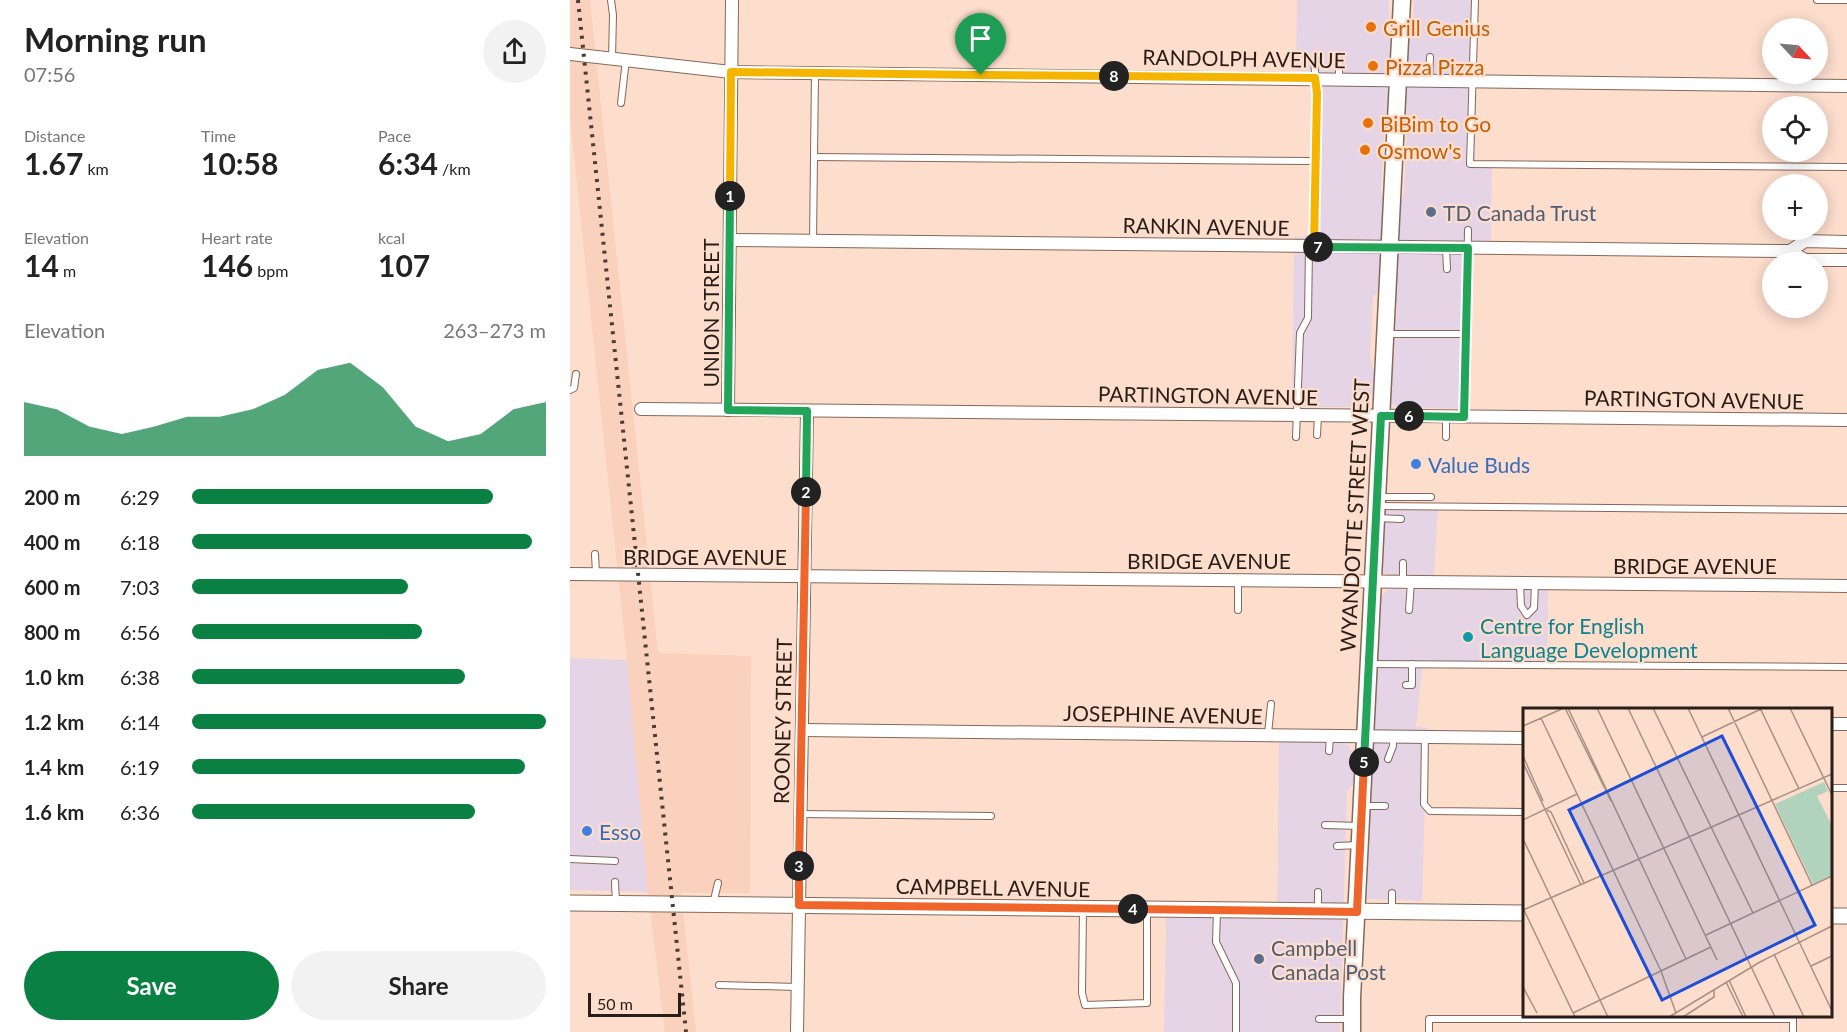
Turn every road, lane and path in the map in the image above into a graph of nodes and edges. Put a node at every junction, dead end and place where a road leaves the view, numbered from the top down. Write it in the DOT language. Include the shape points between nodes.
graph roads {
  1 [pos="611,0"];
  2 [pos="732,0"];
  3 [pos="1402,0"];
  4 [pos="1475,0"];
  5 [pos="1817,0"];
  6 [pos="1847,0"];
  7 [pos="570,54"];
  8 [pos="1430,57"];
  9 [pos="612,59"];
  10 [pos="626,60"];
  11 [pos="1339,60"];
  12 [pos="1314,61"];
  13 [pos="731,72"];
  14 [pos="815,73"];
  15 [pos="1315,78"];
  16 [pos="1339,79"];
  17 [pos="1398,81"];
  18 [pos="1429,81"];
  19 [pos="1471,82"];
  20 [pos="1847,86"];
  21 [pos="621,103"];
  22 [pos="814,158"];
  23 [pos="1314,161"];
  24 [pos="1847,167"];
  25 [pos="1468,230"];
  26 [pos="730,240"];
  27 [pos="813,241"];
  28 [pos="1847,242"];
  29 [pos="1311,247"];
  30 [pos="1390,248"];
  31 [pos="1446,248"];
  32 [pos="1468,248"];
  33 [pos="1790,251"];
  34 [pos="1847,260"];
  35 [pos="1447,269"];
  36 [pos="1385,334"];
  37 [pos="1466,334"];
  38 [pos="576,374"];
  39 [pos="570,390"];
  40 [pos="640,409"];
  41 [pos="728,410"];
  42 [pos="807,411"];
  43 [pos="1298,415"];
  44 [pos="1318,415"];
  45 [pos="1381,416"];
  46 [pos="1446,416"];
  47 [pos="1464,417"];
  48 [pos="1847,420"];
  49 [pos="1317,435"];
  50 [pos="1296,437"];
  51 [pos="1446,437"];
  52 [pos="1431,497"];
  53 [pos="1377,507"];
  54 [pos="1847,510"];
  55 [pos="1401,519"];
  56 [pos="595,554"];
  57 [pos="1403,563"];
  58 [pos="570,574"];
  59 [pos="596,574"];
  60 [pos="804,576"];
  61 [pos="1238,580"];
  62 [pos="1373,581"];
  63 [pos="1407,581"];
  64 [pos="1520,583"];
  65 [pos="1535,583"];
  66 [pos="1847,586"];
  67 [pos="1238,610"];
  68 [pos="1409,610"];
  69 [pos="1369,664"];
  70 [pos="1412,664"];
  71 [pos="1847,667"];
  72 [pos="1406,685"];
  73 [pos="1271,704"];
  74 [pos="802,730"];
  75 [pos="1268,734"];
  76 [pos="1330,735"];
  77 [pos="1365,736"];
  78 [pos="1393,736"];
  79 [pos="1425,736"];
  80 [pos="1523,738"];
  81 [pos="1329,751"];
  82 [pos="1388,759"];
  83 [pos="1362,806"];
  84 [pos="1385,806"];
  85 [pos="1523,812"];
  86 [pos="800,814"];
  87 [pos="991,816"];
  88 [pos="1324,825"];
  89 [pos="1361,826"];
  90 [pos="1360,844"];
  91 [pos="1337,846"];
  92 [pos="570,859"];
  93 [pos="615,861"];
  94 [pos="615,882"];
  95 [pos="718,883"];
  96 [pos="1318,892"];
  97 [pos="1392,893"];
  98 [pos="570,903"];
  99 [pos="616,904"];
  100 [pos="712,905"];
  101 [pos="799,905"];
  102 [pos="1083,909"];
  103 [pos="1147,910"];
  104 [pos="1217,910"];
  105 [pos="1318,911"];
  106 [pos="1357,912"];
  107 [pos="1392,912"];
  108 [pos="1523,913"];
  109 [pos="719,985"];
  110 [pos="797,987"];
  111 [pos="1793,1017"];
  112 [pos="1319,1019"];
  113 [pos="1352,1025"];
  114 [pos="797,1032"];
  115 [pos="1236,1032"];
  116 [pos="1429,1032"];
  117 [pos="1793,1032"];
  1 -- 9 [label="lane"];
  2 -- 13 [label="street, UNION STREET"];
  3 -- 17 [label="main road, WYANDOTTE STREET WEST"];
  4 -- 19 [label="lane"];
  5 -- 6 [label="lane"];
  7 -- 9 [label="street, RANDOLPH AVENUE"];
  8 -- 18 [label="lane"];
  9 -- 10 [label="street, RANDOLPH AVENUE"];
  10 -- 13 [label="street, RANDOLPH AVENUE"];
  10 -- 21 [label="lane"];
  11 -- 16 [label="lane"];
  12 -- 15 [label="lane"];
  13 -- 14 [label="street, RANDOLPH AVENUE"];
  13 -- 26 [label="street, UNION STREET"];
  14 -- 15 [label="street, RANDOLPH AVENUE"];
  14 -- 22 [label="lane"];
  15 -- 16 [label="street, RANDOLPH AVENUE"];
  15 -- 23 [label="lane"];
  16 -- 17 [label="street, RANDOLPH AVENUE"];
  17 -- 18 [label="street, RANDOLPH AVENUE"];
  17 -- 30 [label="main road, WYANDOTTE STREET WEST"];
  18 -- 19 [label="street, RANDOLPH AVENUE"];
  19 -- 20 [label="street, RANDOLPH AVENUE"];
  19 -- 24 [label="lane" via="1470,164"];
  22 -- 23 [label="lane"];
  22 -- 27 [label="lane"];
  23 -- 29 [label="lane"];
  25 -- 32 [label="lane"];
  26 -- 27 [label="street, RANKIN AVENUE"];
  26 -- 41 [label="street, UNION STREET"];
  27 -- 29 [label="street, RANKIN AVENUE"];
  28 -- 33 [label="street, RANKIN AVENUE" via="1805,241"];
  29 -- 30 [label="street, RANKIN AVENUE"];
  29 -- 43 [label="lane" via="1308,318 1300,333"];
  30 -- 31 [label="street, RANKIN AVENUE"];
  30 -- 36 [label="main road, WYANDOTTE STREET WEST"];
  31 -- 32 [label="street, RANKIN AVENUE"];
  31 -- 35 [label="lane"];
  32 -- 33 [label="street, RANKIN AVENUE"];
  32 -- 37 [label="lane"];
  33 -- 34 [label="street, RANKIN AVENUE" via="1804,260"];
  36 -- 37 [label="lane"];
  36 -- 45 [label="main road, WYANDOTTE STREET WEST"];
  37 -- 47 [label="lane"];
  38 -- 39 [label="lane" via="574,388"];
  40 -- 41 [label="street, PARTINGTON AVENUE"];
  41 -- 42 [label="street, PARTINGTON AVENUE"];
  42 -- 43 [label="street, PARTINGTON AVENUE"];
  42 -- 60 [label="street, ROONEY STREET"];
  43 -- 44 [label="street, PARTINGTON AVENUE"];
  43 -- 50 [label="lane"];
  44 -- 45 [label="street, PARTINGTON AVENUE"];
  44 -- 49 [label="lane"];
  45 -- 46 [label="street, PARTINGTON AVENUE"];
  45 -- 53 [label="main road, WYANDOTTE STREET WEST"];
  46 -- 47 [label="street, PARTINGTON AVENUE"];
  46 -- 51 [label="lane"];
  47 -- 48 [label="street, PARTINGTON AVENUE"];
  52 -- 53 [label="lane"];
  53 -- 54 [label="lane"];
  53 -- 55 [label="lane"];
  53 -- 62 [label="main road, WYANDOTTE STREET WEST"];
  56 -- 59 [label="lane"];
  57 -- 63 [label="lane"];
  58 -- 59 [label="street, BRIDGE AVENUE"];
  59 -- 60 [label="street, BRIDGE AVENUE"];
  60 -- 61 [label="street, BRIDGE AVENUE"];
  60 -- 74 [label="street, ROONEY STREET"];
  61 -- 62 [label="street, BRIDGE AVENUE"];
  61 -- 67 [label="lane"];
  62 -- 63 [label="street, BRIDGE AVENUE"];
  62 -- 69 [label="main road, WYANDOTTE STREET WEST"];
  63 -- 64 [label="street, BRIDGE AVENUE"];
  63 -- 68 [label="lane"];
  64 -- 65 [label="street, BRIDGE AVENUE"];
  64 -- 65 [label="lane" via="1521,606 1527,615 1534,608"];
  65 -- 66 [label="street, BRIDGE AVENUE"];
  69 -- 70 [label="lane"];
  69 -- 77 [label="main road, WYANDOTTE STREET WEST"];
  70 -- 71 [label="lane"];
  70 -- 72 [label="lane" via="1412,685"];
  73 -- 75 [label="lane"];
  74 -- 75 [label="street, JOSEPHINE AVENUE"];
  74 -- 86 [label="street, ROONEY STREET"];
  75 -- 76 [label="street, JOSEPHINE AVENUE"];
  76 -- 77 [label="street, JOSEPHINE AVENUE"];
  76 -- 81 [label="lane"];
  77 -- 78 [label="street, JOSEPHINE AVENUE"];
  77 -- 83 [label="main road, WYANDOTTE STREET WEST"];
  78 -- 79 [label="street, JOSEPHINE AVENUE"];
  78 -- 82 [label="lane"];
  79 -- 80 [label="street, JOSEPHINE AVENUE"];
  79 -- 85 [label="lane" via="1424,804 1430,811"];
  83 -- 84 [label="lane"];
  83 -- 89 [label="main road, WYANDOTTE STREET WEST"];
  86 -- 87 [label="lane"];
  86 -- 101 [label="street, ROONEY STREET"];
  88 -- 89 [label="lane"];
  89 -- 90 [label="main road, WYANDOTTE STREET WEST"];
  90 -- 91 [label="lane"];
  90 -- 106 [label="main road, WYANDOTTE STREET WEST"];
  92 -- 93 [label="lane"];
  94 -- 99 [label="lane"];
  95 -- 100 [label="lane"];
  96 -- 105 [label="lane"];
  97 -- 107 [label="lane"];
  98 -- 99 [label="street, CAMPBELL AVENUE"];
  99 -- 100 [label="street, CAMPBELL AVENUE"];
  100 -- 101 [label="street, CAMPBELL AVENUE"];
  101 -- 102 [label="street, CAMPBELL AVENUE"];
  101 -- 110 [label="street, ROONEY STREET"];
  102 -- 103 [label="street, CAMPBELL AVENUE"];
  102 -- 103 [label="lane" via="1085,1005 1147,1003"];
  103 -- 104 [label="street, CAMPBELL AVENUE"];
  104 -- 105 [label="street, CAMPBELL AVENUE"];
  104 -- 115 [label="lane" via="1216,942 1236,983"];
  105 -- 106 [label="street, CAMPBELL AVENUE"];
  106 -- 107 [label="street, CAMPBELL AVENUE"];
  106 -- 113 [label="main road, WYANDOTTE STREET WEST"];
  107 -- 108 [label="street, CAMPBELL AVENUE"];
  109 -- 110 [label="lane"];
  110 -- 114 [label="street, ROONEY STREET"];
  111 -- 116 [label="lane" via="1429,1019"];
  111 -- 117 [label="lane"];
  112 -- 113 [label="lane"];
}
